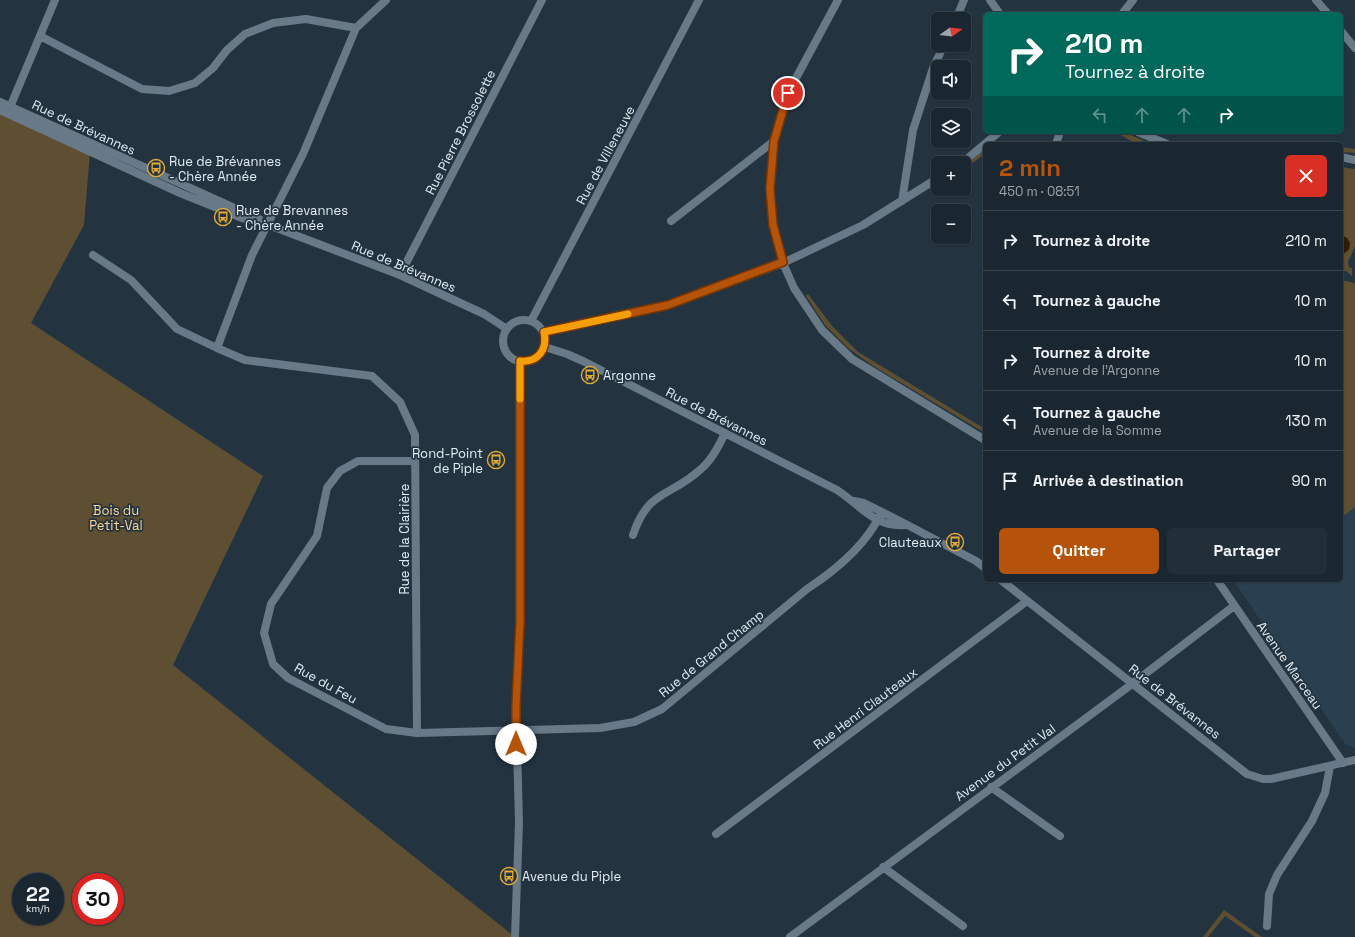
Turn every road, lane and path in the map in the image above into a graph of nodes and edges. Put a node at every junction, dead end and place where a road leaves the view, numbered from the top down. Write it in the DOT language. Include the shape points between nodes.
graph roads {
  1 [pos="55,0"];
  2 [pos="386,0"];
  3 [pos="542,0"];
  4 [pos="699,0"];
  5 [pos="838,0"];
  6 [pos="964,0"];
  7 [pos="990,0"];
  8 [pos="1133,0"];
  9 [pos="1316,0"];
  10 [pos="959,12"];
  11 [pos="999,12"];
  12 [pos="1124,12"];
  13 [pos="1326,12"];
  14 [pos="356,28"];
  15 [pos="1343,33"];
  16 [pos="40,36"];
  17 [pos="1355,48"];
  18 [pos="941,52"];
  19 [pos="0,102"];
  20 [pos="6,110"];
  21 [pos="996,134"];
  22 [pos="1143,134"];
  23 [pos="774,141"];
  24 [pos="986,142"];
  25 [pos="1162,142"];
  26 [pos="983,145"];
  27 [pos="970,156"];
  28 [pos="1343,157"];
  29 [pos="1355,160"];
  30 [pos="931,182"];
  31 [pos="902,201"];
  32 [pos="671,221"];
  33 [pos="266,224"];
  34 [pos="93,255"];
  35 [pos="783,262"];
  36 [pos="400,275"];
  37 [pos="531,321"];
  38 [pos="507,329"];
  39 [pos="544,332"];
  40 [pos="544,347"];
  41 [pos="217,348"];
  42 [pos="520,361"];
  43 [pos="725,434"];
  44 [pos="983,439"];
  45 [pos="415,461"];
  46 [pos="880,516"];
  47 [pos="633,535"];
  48 [pos="983,567"];
  49 [pos="1004,582"];
  50 [pos="1218,582"];
  51 [pos="1028,601"];
  52 [pos="1234,606"];
  53 [pos="1133,683"];
  54 [pos="516,730"];
  55 [pos="417,732"];
  56 [pos="1355,760"];
  57 [pos="1343,763"];
  58 [pos="1330,766"];
  59 [pos="991,787"];
  60 [pos="716,834"];
  61 [pos="1060,836"];
  62 [pos="883,867"];
  63 [pos="963,926"];
  64 [pos="1267,926"];
  65 [pos="515,937"];
  66 [pos="790,937"];
  1 -- 16 [label="street"];
  2 -- 14 [label="street"];
  3 -- 36 [label="street, Rue Pierre Brossolette"];
  4 -- 37 [label="street, Rue de Villeneuve"];
  5 -- 23 [label="street" via="788,93"];
  6 -- 10 [label="street"];
  7 -- 11 [label="street"];
  8 -- 12 [label="street"];
  9 -- 13 [label="street"];
  14 -- 16 [label="street" via="306,19 273,23 245,34 195,83 169,91 142,89"];
  14 -- 33 [label="street" via="303,154"];
  15 -- 17 [label="street"];
  16 -- 20 [label="street"];
  18 -- 31 [label="street" via="913,130"];
  19 -- 20 [label="street, Rue de Brévannes"];
  20 -- 33 [label="street, Rue de Brévannes" via="180,193"];
  21 -- 24 [label="street"];
  22 -- 25 [label="street"];
  23 -- 32 [label="street"];
  23 -- 35 [label="street" via="770,189 773,225"];
  26 -- 27 [label="street"];
  28 -- 29 [label="street"];
  30 -- 31 [label="street"];
  31 -- 35 [label="street" via="863,225"];
  33 -- 36 [label="street, Rue de Brévannes"];
  33 -- 41 [label="street"];
  34 -- 41 [label="street, Rue de la Clairière" via="131,280 177,329"];
  35 -- 39 [label="street" via="668,305"];
  35 -- 44 [label="street" via="794,288 822,330 852,359"];
  36 -- 38 [label="street, Rue de Brévannes" via="484,314"];
  37 -- 38 [label="street" via="517,321"];
  37 -- 39 [label="street"];
  38 -- 42 [label="street" via="503,341 505,347 513,358"];
  39 -- 40 [label="street"];
  40 -- 42 [label="street" via="531,361"];
  40 -- 43 [label="street, Rue de Brévannes" via="585,362"];
  41 -- 45 [label="street, Rue de la Clairière" via="246,360 372,376 400,402 415,435"];
  42 -- 54 [label="street" via="520,622"];
  43 -- 46 [label="street, Rue de Brévannes" via="837,490 854,501 862,511"];
  43 -- 47 [label="street" via="703,468 649,504 636,524"];
  45 -- 55 [label="street, Rue de la Clairière"];
  45 -- 55 [label="street, Rue du Feu" via="358,461 340,472 327,488 317,536 271,604 264,633 273,664 288,678 386,729"];
  46 -- 48 [label="street, Rue de Brévannes" via="890,524 905,525"];
  46 -- 54 [label="street, Rue de Grand Champ" via="869,535 828,575 807,589 662,709 634,722 600,728"];
  49 -- 51 [label="street, Rue de Brévannes"];
  50 -- 52 [label="street, Avenue Marceau"];
  51 -- 53 [label="street, Rue de Brévannes"];
  51 -- 60 [label="street, Rue Henri Clauteaux"];
  52 -- 53 [label="street, Avenue du Petit Val"];
  52 -- 57 [label="street, Avenue Marceau"];
  53 -- 58 [label="street, Rue de Brévannes" via="1251,775 1271,779"];
  53 -- 59 [label="street, Avenue du Petit Val"];
  54 -- 55 [label="street, Rue du Feu"];
  54 -- 65 [label="street" via="519,823"];
  56 -- 57 [label="street, Rue de Brévannes"];
  57 -- 58 [label="street, Rue de Brévannes"];
  58 -- 64 [label="street" via="1325,793 1312,821 1274,881 1269,894"];
  59 -- 61 [label="street"];
  59 -- 62 [label="street, Avenue du Petit Val"];
  62 -- 63 [label="street"];
  62 -- 66 [label="street, Avenue du Petit Val"];
}
